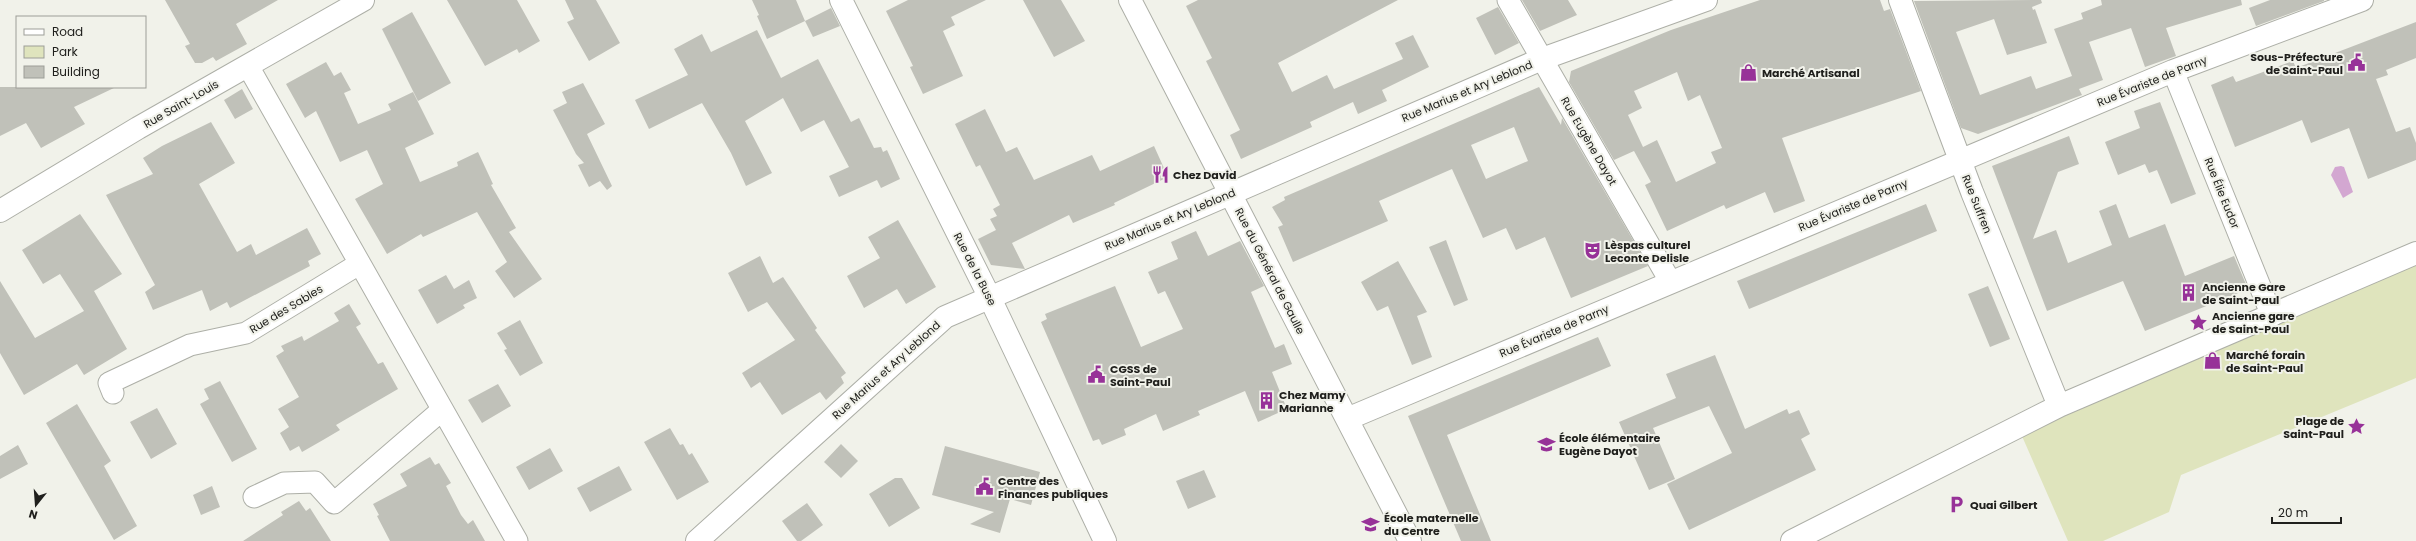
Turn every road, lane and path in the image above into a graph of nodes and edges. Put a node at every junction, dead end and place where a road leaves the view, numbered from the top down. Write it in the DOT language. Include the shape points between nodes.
graph roads {
  1 [pos="363,0"];
  2 [pos="841,0"];
  3 [pos="1130,0"];
  4 [pos="1508,0"];
  5 [pos="1706,0"];
  6 [pos="1900,0"];
  7 [pos="2362,0"];
  8 [pos="1542,59"];
  9 [pos="248,66"];
  10 [pos="2173,71"];
  11 [pos="1960,160"];
  12 [pos="1230,193"];
  13 [pos="0,211"];
  14 [pos="2416,254"];
  15 [pos="359,264"];
  16 [pos="1670,281"];
  17 [pos="989,296"];
  18 [pos="2272,316"];
  19 [pos="113,394"];
  20 [pos="2060,406"];
  21 [pos="442,410"];
  22 [pos="1347,419"];
  23 [pos="254,497"];
  24 [pos="517,541"];
  25 [pos="696,541"];
  26 [pos="1104,541"];
  27 [pos="1410,541"];
  28 [pos="1792,541"];
  1 -- 9 [label="street, Rue Saint-Louis"];
  2 -- 17 [label="street, Rue de la Buse"];
  3 -- 12 [label="street, Rue du Général de Gaulle"];
  4 -- 8 [label="street, Rue Eugène Dayot"];
  5 -- 8 [label="street, Rue Marius et Ary Leblond"];
  6 -- 11 [label="street, Rue Suffren"];
  7 -- 10 [label="street, Rue Évariste de Parny"];
  8 -- 12 [label="street, Rue Marius et Ary Leblond"];
  8 -- 16 [label="street, Rue Eugène Dayot"];
  9 -- 13 [label="street, Rue Saint-Louis"];
  9 -- 15 [label="street"];
  10 -- 11 [label="street, Rue Évariste de Parny"];
  10 -- 18 [label="street, Rue Élie Eudor"];
  11 -- 16 [label="street, Rue Évariste de Parny"];
  11 -- 20 [label="street, Rue Suffren"];
  12 -- 17 [label="street, Rue Marius et Ary Leblond"];
  12 -- 22 [label="street, Rue du Général de Gaulle"];
  14 -- 18 [label="street"];
  15 -- 19 [label="street, Rue des Sables" via="246,333 190,345 109,383"];
  15 -- 21 [label="street"];
  16 -- 22 [label="street, Rue Évariste de Parny"];
  17 -- 25 [label="street, Rue Marius et Ary Leblond" via="945,317"];
  17 -- 26 [label="street, Rue de la Buse"];
  18 -- 20 [label="street"];
  20 -- 28 [label="street"];
  21 -- 23 [label="street" via="334,503 315,482 284,482"];
  21 -- 24 [label="street"];
  22 -- 27 [label="street, Rue du Général de Gaulle"];
}
